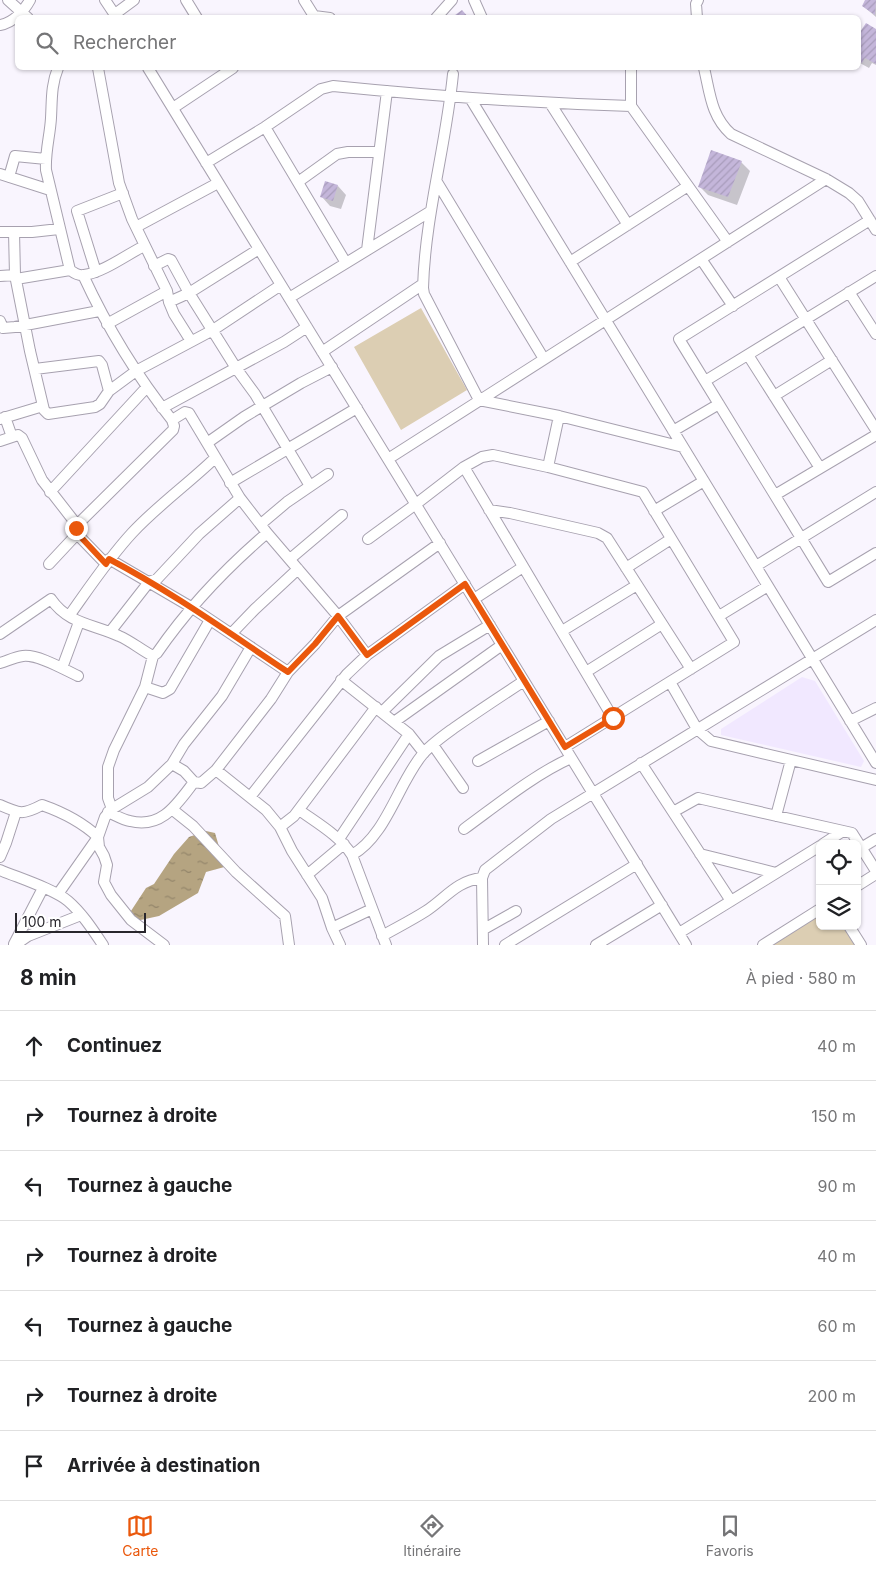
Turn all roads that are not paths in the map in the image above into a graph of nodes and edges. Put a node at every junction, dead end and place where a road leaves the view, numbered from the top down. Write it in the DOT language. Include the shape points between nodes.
graph roads {
  1 [pos="8,0"];
  2 [pos="30,0"];
  3 [pos="105,0"];
  4 [pos="134,0"];
  5 [pos="186,0"];
  6 [pos="304,0"];
  7 [pos="452,0"];
  8 [pos="474,0"];
  9 [pos="698,0"];
  10 [pos="25,15"];
  11 [pos="115,15"];
  12 [pos="117,15"];
  13 [pos="195,15"];
  14 [pos="312,15"];
  15 [pos="439,15"];
  16 [pos="481,15"];
  17 [pos="697,15"];
  18 [pos="15,19"];
  19 [pos="0,25"];
  20 [pos="58,70"];
  21 [pos="98,70"];
  22 [pos="149,70"];
  23 [pos="228,70"];
  24 [pos="453,70"];
  25 [pos="631,70"];
  26 [pos="704,70"];
  27 [pos="387,91"];
  28 [pos="451,97"];
  29 [pos="470,98"];
  30 [pos="550,103"];
  31 [pos="630,106"];
  32 [pos="173,108"];
  33 [pos="266,126"];
  34 [pos="379,152"];
  35 [pos="46,159"];
  36 [pos="206,163"];
  37 [pos="4,175"];
  38 [pos="826,179"];
  39 [pos="298,182"];
  40 [pos="437,182"];
  41 [pos="218,183"];
  42 [pos="688,186"];
  43 [pos="50,190"];
  44 [pos="123,193"];
  45 [pos="431,211"];
  46 [pos="870,220"];
  47 [pos="628,225"];
  48 [pos="136,227"];
  49 [pos="59,229"];
  50 [pos="876,230"];
  51 [pos="0,232"];
  52 [pos="14,232"];
  53 [pos="728,242"];
  54 [pos="144,246"];
  55 [pos="259,249"];
  56 [pos="367,250"];
  57 [pos="701,259"];
  58 [pos="570,262"];
  59 [pos="346,263"];
  60 [pos="154,266"];
  61 [pos="70,270"];
  62 [pos="96,272"];
  63 [pos="83,275"];
  64 [pos="0,276"];
  65 [pos="876,276"];
  66 [pos="16,277"];
  67 [pos="779,277"];
  68 [pos="423,284"];
  69 [pos="281,285"];
  70 [pos="849,292"];
  71 [pos="189,293"];
  72 [pos="168,296"];
  73 [pos="289,298"];
  74 [pos="732,306"];
  75 [pos="99,310"];
  76 [pos="806,319"];
  77 [pos="605,320"];
  78 [pos="0,322"];
  79 [pos="107,324"];
  80 [pos="25,326"];
  81 [pos="307,327"];
  82 [pos="213,330"];
  83 [pos="876,334"];
  84 [pos="191,341"];
  85 [pos="322,352"];
  86 [pos="748,355"];
  87 [pos="544,359"];
  88 [pos="832,360"];
  89 [pos="332,367"];
  90 [pos="236,368"];
  91 [pos="35,369"];
  92 [pos="136,371"];
  93 [pos="705,381"];
  94 [pos="146,388"];
  95 [pos="109,391"];
  96 [pos="774,396"];
  97 [pos="480,400"];
  98 [pos="719,404"];
  99 [pos="43,406"];
  100 [pos="262,407"];
  101 [pos="162,408"];
  102 [pos="357,408"];
  103 [pos="559,416"];
  104 [pos="3,418"];
  105 [pos="172,420"];
  106 [pos="876,430"];
  107 [pos="673,431"];
  108 [pos="876,435"];
  109 [pos="12,437"];
  110 [pos="0,441"];
  111 [pos="207,443"];
  112 [pos="683,447"];
  113 [pos="287,449"];
  114 [pos="216,458"];
  115 [pos="388,459"];
  116 [pos="464,467"];
  117 [pos="548,467"];
  118 [pos="820,468"];
  119 [pos="328,474"];
  120 [pos="704,481"];
  121 [pos="230,483"];
  122 [pos="310,486"];
  123 [pos="50,492"];
  124 [pos="876,492"];
  125 [pos="775,495"];
  126 [pos="240,498"];
  127 [pos="416,504"];
  128 [pos="489,510"];
  129 [pos="654,511"];
  130 [pos="342,515"];
  131 [pos="260,524"];
  132 [pos="77,530"];
  133 [pos="267,533"];
  134 [pos="801,538"];
  135 [pos="368,539"];
  136 [pos="672,539"];
  137 [pos="440,543"];
  138 [pos="876,553"];
  139 [pos="290,559"];
  140 [pos="108,562"];
  141 [pos="49,564"];
  142 [pos="756,566"];
  143 [pos="523,567"];
  144 [pos="626,568"];
  145 [pos="298,569"];
  146 [pos="149,582"];
  147 [pos="465,584"];
  148 [pos="637,585"];
  149 [pos="768,586"];
  150 [pos="474,599"];
  151 [pos="191,607"];
  152 [pos="68,616"];
  153 [pos="338,616"];
  154 [pos="718,616"];
  155 [pos="210,620"];
  156 [pos="876,620"];
  157 [pos="79,622"];
  158 [pos="662,624"];
  159 [pos="490,625"];
  160 [pos="562,631"];
  161 [pos="110,632"];
  162 [pos="0,634"];
  163 [pos="231,634"];
  164 [pos="502,645"];
  165 [pos="251,647"];
  166 [pos="367,655"];
  167 [pos="153,656"];
  168 [pos="813,659"];
  169 [pos="0,663"];
  170 [pos="62,668"];
  171 [pos="691,669"];
  172 [pos="288,672"];
  173 [pos="586,672"];
  174 [pos="78,676"];
  175 [pos="341,680"];
  176 [pos="524,681"];
  177 [pos="670,682"];
  178 [pos="145,687"];
  179 [pos="876,708"];
  180 [pos="379,709"];
  181 [pos="613,718"];
  182 [pos="850,720"];
  183 [pos="549,721"];
  184 [pos="394,722"];
  185 [pos="698,729"];
  186 [pos="409,734"];
  187 [pos="433,745"];
  188 [pos="565,747"];
  189 [pos="424,752"];
  190 [pos="571,758"];
  191 [pos="790,760"];
  192 [pos="478,761"];
  193 [pos="641,763"];
  194 [pos="876,763"];
  195 [pos="172,764"];
  196 [pos="216,770"];
  197 [pos="876,780"];
  198 [pos="194,782"];
  199 [pos="463,788"];
  200 [pos="593,792"];
  201 [pos="250,797"];
  202 [pos="0,805"];
  203 [pos="110,810"];
  204 [pos="172,810"];
  205 [pos="299,810"];
  206 [pos="16,812"];
  207 [pos="673,812"];
  208 [pos="776,816"];
  209 [pos="280,827"];
  210 [pos="464,829"];
  211 [pos="843,831"];
  212 [pos="98,837"];
  213 [pos="876,839"];
  214 [pos="829,840"];
  215 [pos="856,840"];
  216 [pos="341,842"];
  217 [pos="816,848"];
  218 [pos="861,848"];
  219 [pos="700,854"];
  220 [pos="352,855"];
  221 [pos="0,857"];
  222 [pos="637,864"];
  223 [pos="0,870"];
  224 [pos="876,872"];
  225 [pos="776,873"];
  226 [pos="307,875"];
  227 [pos="482,878"];
  228 [pos="858,885"];
  229 [pos="43,888"];
  230 [pos="58,894"];
  231 [pos="731,901"];
  232 [pos="662,905"];
  233 [pos="372,909"];
  234 [pos="516,911"];
  235 [pos="816,912"];
  236 [pos="81,915"];
  237 [pos="332,928"];
  238 [pos="484,930"];
  239 [pos="852,930"];
  240 [pos="680,933"];
  241 [pos="382,942"];
  242 [pos="14,945"];
  243 [pos="102,945"];
  244 [pos="164,945"];
  245 [pos="289,945"];
  246 [pos="340,945"];
  247 [pos="483,945"];
  248 [pos="505,945"];
  249 [pos="596,945"];
  250 [pos="685,945"];
  251 [pos="763,945"];
  252 [pos="861,945"];
  1 -- 10 [label="street"];
  2 -- 10 [label="street"];
  3 -- 11 [label="street"];
  4 -- 12 [label="street"];
  5 -- 13 [label="street"];
  6 -- 14 [label="street"];
  7 -- 15 [label="street"];
  8 -- 16 [label="street"];
  9 -- 17 [label="street"];
  18 -- 19 [label="street"];
  20 -- 35 [label="street" via="51,101"];
  21 -- 44 [label="street"];
  22 -- 32 [label="street"];
  23 -- 32 [label="street"];
  24 -- 28 [label="street"];
  25 -- 31 [label="street"];
  26 -- 38 [label="street" via="716,116 723,127"];
  27 -- 28 [label="street"];
  27 -- 33 [label="street" via="327,87"];
  27 -- 34 [label="street"];
  28 -- 29 [label="street"];
  28 -- 40 [label="street"];
  29 -- 30 [label="street"];
  29 -- 58 [label="street"];
  30 -- 31 [label="street"];
  30 -- 47 [label="street"];
  31 -- 42 [label="street"];
  32 -- 36 [label="street"];
  33 -- 36 [label="street"];
  33 -- 39 [label="street"];
  34 -- 39 [label="street" via="337,154"];
  34 -- 56 [label="street"];
  35 -- 37 [label="street" via="15,156"];
  35 -- 43 [label="street"];
  36 -- 41 [label="street"];
  37 -- 43 [label="street"];
  38 -- 46 [label="street" via="858,201"];
  38 -- 53 [label="street"];
  39 -- 59 [label="street"];
  40 -- 45 [label="street"];
  40 -- 87 [label="street"];
  41 -- 48 [label="street"];
  41 -- 55 [label="street"];
  42 -- 47 [label="street"];
  42 -- 53 [label="street"];
  43 -- 49 [label="street"];
  44 -- 48 [label="street"];
  44 -- 62 [label="street" via="77,211"];
  45 -- 56 [label="street"];
  45 -- 68 [label="street"];
  46 -- 50 [label="street"];
  46 -- 67 [label="street"];
  47 -- 58 [label="street"];
  48 -- 54 [label="street"];
  49 -- 52 [label="street"];
  49 -- 61 [label="street"];
  51 -- 52 [label="street"];
  52 -- 66 [label="street"];
  53 -- 57 [label="street"];
  54 -- 60 [label="street"];
  54 -- 62 [label="street"];
  55 -- 69 [label="street"];
  55 -- 71 [label="street"];
  56 -- 59 [label="street"];
  57 -- 74 [label="street"];
  57 -- 77 [label="street"];
  58 -- 77 [label="street"];
  59 -- 73 [label="street"];
  60 -- 71 [label="street" via="171,260"];
  60 -- 72 [label="street"];
  61 -- 63 [label="street"];
  61 -- 66 [label="street"];
  62 -- 63 [label="street"];
  63 -- 75 [label="street"];
  64 -- 66 [label="street"];
  65 -- 70 [label="street"];
  66 -- 80 [label="street"];
  67 -- 74 [label="street"];
  67 -- 76 [label="street"];
  68 -- 85 [label="street"];
  68 -- 97 [label="street" via="424,294"];
  69 -- 73 [label="street"];
  69 -- 82 [label="street"];
  70 -- 76 [label="street"];
  70 -- 83 [label="street"];
  71 -- 72 [label="street"];
  71 -- 82 [label="street"];
  72 -- 79 [label="street"];
  72 -- 84 [label="street"];
  73 -- 81 [label="street"];
  74 -- 93 [label="street" via="679,339"];
  75 -- 79 [label="street"];
  75 -- 80 [label="street"];
  76 -- 86 [label="street"];
  76 -- 88 [label="street"];
  77 -- 87 [label="street"];
  77 -- 107 [label="street"];
  78 -- 80 [label="street" via="3,328"];
  79 -- 92 [label="street"];
  80 -- 91 [label="street"];
  81 -- 85 [label="street"];
  81 -- 90 [label="street"];
  82 -- 84 [label="street"];
  82 -- 90 [label="street"];
  84 -- 92 [label="street"];
  85 -- 89 [label="street"];
  86 -- 93 [label="street"];
  86 -- 96 [label="street"];
  87 -- 97 [label="street"];
  88 -- 96 [label="street"];
  88 -- 106 [label="street"];
  89 -- 100 [label="street"];
  89 -- 102 [label="street"];
  90 -- 100 [label="street"];
  90 -- 101 [label="street"];
  91 -- 95 [label="street" via="98,362 102,365"];
  91 -- 99 [label="street"];
  92 -- 94 [label="street"];
  92 -- 95 [label="street"];
  93 -- 98 [label="street"];
  94 -- 101 [label="street"];
  94 -- 123 [label="street"];
  95 -- 99 [label="street" via="100,404 88,409 52,415 46,413"];
  96 -- 118 [label="street"];
  97 -- 103 [label="street"];
  97 -- 115 [label="street"];
  98 -- 107 [label="street"];
  98 -- 125 [label="street"];
  99 -- 104 [label="street"];
  100 -- 111 [label="street"];
  100 -- 113 [label="street"];
  101 -- 105 [label="street"];
  102 -- 113 [label="street"];
  102 -- 115 [label="street"];
  103 -- 112 [label="street"];
  103 -- 117 [label="street"];
  104 -- 109 [label="street"];
  105 -- 111 [label="street" via="188,412"];
  105 -- 132 [label="street" via="173,430"];
  107 -- 112 [label="street"];
  108 -- 118 [label="street"];
  109 -- 110 [label="street"];
  109 -- 123 [label="street" via="18,435 22,438"];
  111 -- 114 [label="street"];
  112 -- 120 [label="street"];
  113 -- 121 [label="street"];
  113 -- 122 [label="street"];
  114 -- 121 [label="street"];
  114 -- 140 [label="street" via="147,519"];
  115 -- 127 [label="street"];
  116 -- 117 [label="street" via="493,455"];
  116 -- 127 [label="street"];
  116 -- 128 [label="street"];
  117 -- 129 [label="street" via="643,492"];
  118 -- 125 [label="street"];
  119 -- 122 [label="street"];
  120 -- 129 [label="street"];
  120 -- 142 [label="street"];
  121 -- 126 [label="street"];
  122 -- 131 [label="street"];
  123 -- 132 [label="street"];
  124 -- 134 [label="street"];
  125 -- 134 [label="street"];
  126 -- 131 [label="street"];
  126 -- 146 [label="street" via="199,534 157,579"];
  127 -- 135 [label="street"];
  127 -- 137 [label="street"];
  128 -- 143 [label="street"];
  128 -- 144 [label="street" via="598,533 607,538"];
  129 -- 136 [label="street"];
  130 -- 139 [label="street"];
  131 -- 133 [label="street"];
  132 -- 140 [label="street"];
  132 -- 141 [label="street"];
  133 -- 139 [label="street"];
  133 -- 151 [label="street"];
  134 -- 138 [label="street" via="828,582"];
  134 -- 142 [label="street"];
  136 -- 144 [label="street"];
  136 -- 154 [label="street"];
  137 -- 147 [label="street"];
  137 -- 153 [label="street"];
  139 -- 145 [label="street"];
  140 -- 146 [label="street"];
  140 -- 152 [label="street"];
  142 -- 149 [label="street"];
  143 -- 150 [label="street"];
  143 -- 160 [label="street"];
  144 -- 148 [label="street"];
  145 -- 153 [label="street"];
  145 -- 163 [label="street"];
  146 -- 151 [label="street"];
  146 -- 161 [label="street"];
  147 -- 150 [label="street"];
  147 -- 166 [label="street"];
  148 -- 158 [label="street"];
  148 -- 160 [label="street"];
  149 -- 154 [label="street"];
  149 -- 168 [label="street"];
  150 -- 159 [label="street"];
  151 -- 155 [label="street"];
  151 -- 167 [label="street"];
  152 -- 157 [label="street"];
  152 -- 162 [label="street" via="51,599"];
  153 -- 166 [label="street"];
  153 -- 172 [label="street"];
  154 -- 171 [label="street" via="734,642"];
  155 -- 163 [label="street"];
  155 -- 178 [label="street" via="170,689 163,693"];
  156 -- 168 [label="street"];
  157 -- 161 [label="street"];
  157 -- 170 [label="street"];
  158 -- 171 [label="street"];
  158 -- 173 [label="street"];
  159 -- 164 [label="street"];
  159 -- 180 [label="street" via="439,656"];
  160 -- 173 [label="street"];
  161 -- 167 [label="street"];
  163 -- 165 [label="street"];
  164 -- 176 [label="street"];
  164 -- 184 [label="street"];
  165 -- 172 [label="street"];
  165 -- 195 [label="street" via="222,696"];
  166 -- 175 [label="street"];
  167 -- 178 [label="street"];
  168 -- 182 [label="street"];
  168 -- 185 [label="street"];
  169 -- 170 [label="street" via="29,656"];
  170 -- 174 [label="street"];
  171 -- 177 [label="street"];
  172 -- 196 [label="street"];
  173 -- 181 [label="street"];
  175 -- 180 [label="street"];
  175 -- 201 [label="street"];
  176 -- 183 [label="street"];
  176 -- 187 [label="street"];
  177 -- 181 [label="street"];
  177 -- 185 [label="street"];
  178 -- 203 [label="street" via="108,767"];
  179 -- 182 [label="street"];
  180 -- 184 [label="street"];
  180 -- 205 [label="street"];
  181 -- 188 [label="street"];
  182 -- 194 [label="street"];
  183 -- 188 [label="street"];
  183 -- 192 [label="street"];
  184 -- 186 [label="street"];
  185 -- 191 [label="street" via="711,741"];
  185 -- 193 [label="street"];
  186 -- 189 [label="street"];
  186 -- 216 [label="street"];
  187 -- 189 [label="street"];
  187 -- 199 [label="street"];
  188 -- 190 [label="street"];
  189 -- 220 [label="street" via="384,820 369,841"];
  190 -- 200 [label="street"];
  190 -- 210 [label="street"];
  191 -- 197 [label="street"];
  191 -- 208 [label="street"];
  193 -- 200 [label="street"];
  193 -- 207 [label="street"];
  195 -- 198 [label="street"];
  195 -- 203 [label="street" via="148,787"];
  196 -- 198 [label="street" via="201,783"];
  196 -- 201 [label="street"];
  198 -- 204 [label="street"];
  200 -- 222 [label="street"];
  200 -- 227 [label="street" via="524,839 485,870"];
  201 -- 209 [label="street" via="271,814"];
  202 -- 206 [label="street"];
  203 -- 204 [label="street" via="129,821 149,823"];
  203 -- 212 [label="street"];
  204 -- 245 [label="street" via="193,826 236,872 285,916"];
  205 -- 209 [label="street"];
  205 -- 216 [label="street"];
  206 -- 212 [label="street" via="30,812 42,805 88,827"];
  206 -- 221 [label="street"];
  207 -- 208 [label="street" via="698,798"];
  207 -- 219 [label="street"];
  208 -- 211 [label="street"];
  209 -- 226 [label="street"];
  211 -- 214 [label="street"];
  211 -- 215 [label="street" via="852,833"];
  212 -- 230 [label="street"];
  212 -- 244 [label="street" via="107,865 104,882 111,895 131,920"];
  213 -- 218 [label="street"];
  216 -- 220 [label="street"];
  216 -- 226 [label="street"];
  217 -- 225 [label="street"];
  218 -- 224 [label="street"];
  219 -- 225 [label="street"];
  219 -- 231 [label="street"];
  220 -- 233 [label="street"];
  222 -- 232 [label="street"];
  222 -- 248 [label="street"];
  223 -- 229 [label="street"];
  224 -- 228 [label="street"];
  225 -- 231 [label="street"];
  226 -- 237 [label="street" via="322,898"];
  227 -- 238 [label="street"];
  227 -- 241 [label="street" via="461,883"];
  229 -- 230 [label="street"];
  229 -- 242 [label="street"];
  230 -- 236 [label="street"];
  231 -- 240 [label="street"];
  232 -- 240 [label="street"];
  232 -- 249 [label="street"];
  233 -- 237 [label="street"];
  233 -- 241 [label="street"];
  234 -- 238 [label="street"];
  235 -- 251 [label="street"];
  236 -- 242 [label="street"];
  236 -- 243 [label="street"];
  237 -- 246 [label="street"];
  238 -- 247 [label="street"];
  239 -- 252 [label="street"];
  240 -- 250 [label="street"];
}
